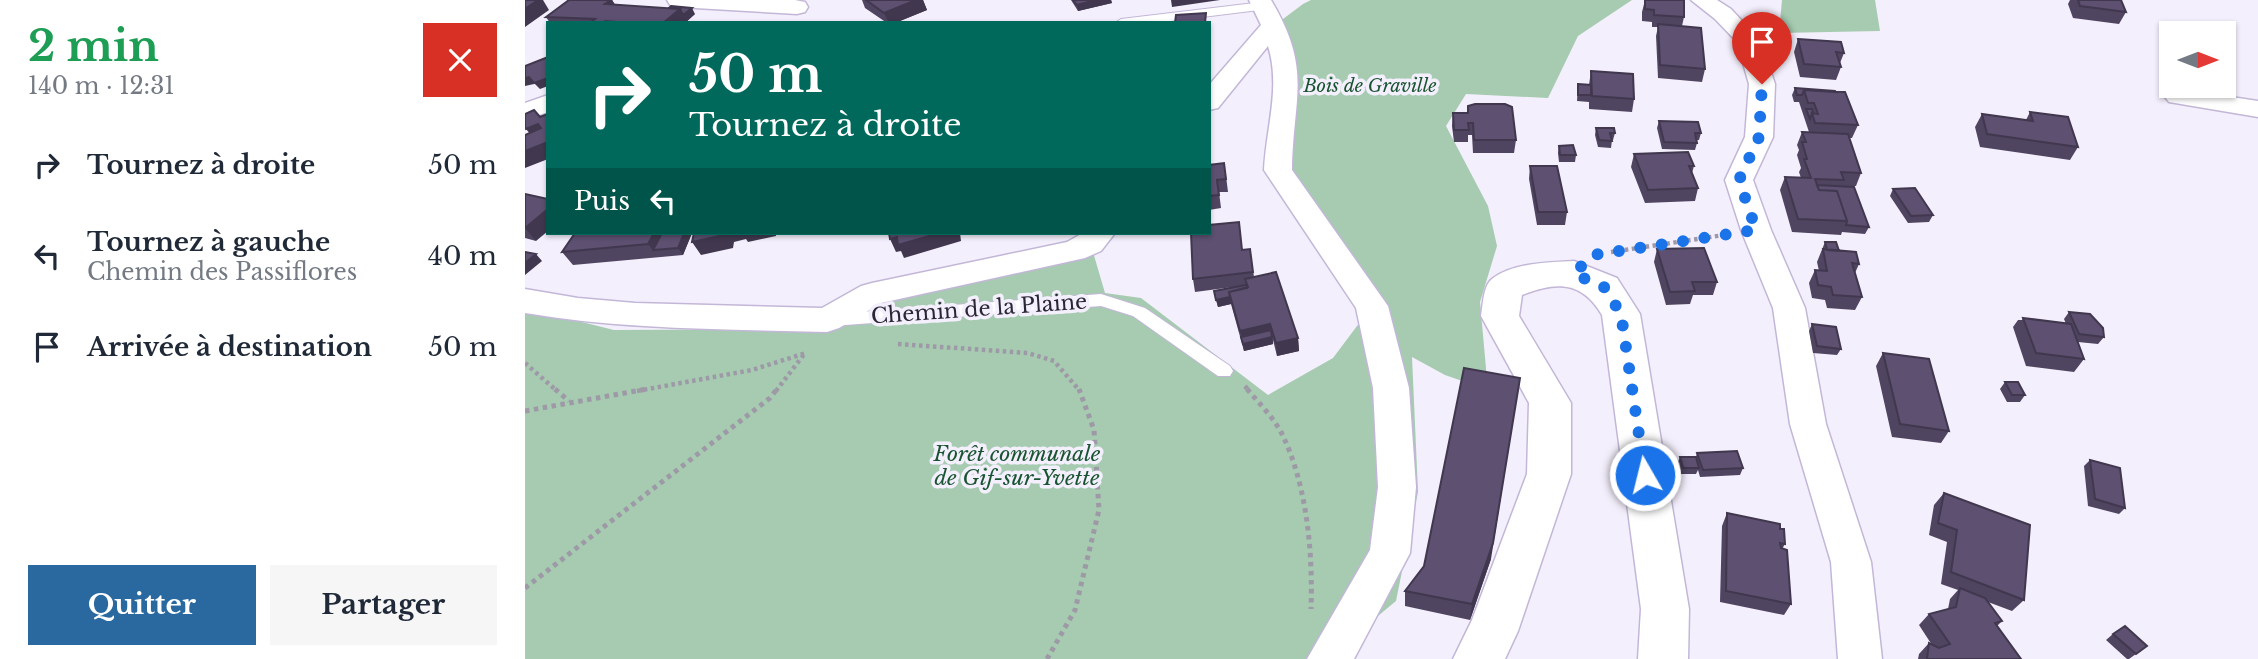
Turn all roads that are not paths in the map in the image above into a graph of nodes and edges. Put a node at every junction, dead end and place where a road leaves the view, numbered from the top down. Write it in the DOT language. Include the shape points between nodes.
graph roads {
  1 [pos="678,0"];
  2 [pos="1702,0"];
  3 [pos="806,4"];
  4 [pos="1265,11"];
  5 [pos="761,21"];
  6 [pos="1145,21"];
  7 [pos="2185,98"];
  8 [pos="1211,99"];
  9 [pos="546,104"];
  10 [pos="2258,108"];
  11 [pos="525,112"];
  12 [pos="1098,235"];
  13 [pos="525,301"];
  14 [pos="822,336"];
  15 [pos="1224,371"];
  16 [pos="1329,659"];
  17 [pos="1478,659"];
  18 [pos="1664,659"];
  19 [pos="1860,659"];
  1 -- 3 [label="street"];
  2 -- 19 [label="street" via="1748,40 1762,84 1759,137 1739,180 1789,308 1808,424 1851,562"];
  3 -- 5 [label="street"];
  4 -- 6 [label="lane"];
  4 -- 8 [label="street"];
  4 -- 16 [label="street" via="1285,62 1278,170 1373,306 1391,388 1397,487 1390,553"];
  7 -- 10 [label="street"];
  9 -- 11 [label="street"];
  12 -- 14 [label="street" via="1074,251 872,294"];
  13 -- 14 [label="street, Chemin de la Plaine"];
  14 -- 15 [label="lane, Chemin de la Plaine" via="1101,300 1139,312"];
  17 -- 18 [label="street" via="1493,631 1549,474 1550,403 1500,316 1505,288 1536,275 1574,274 1604,287 1621,314 1665,609"];
}
